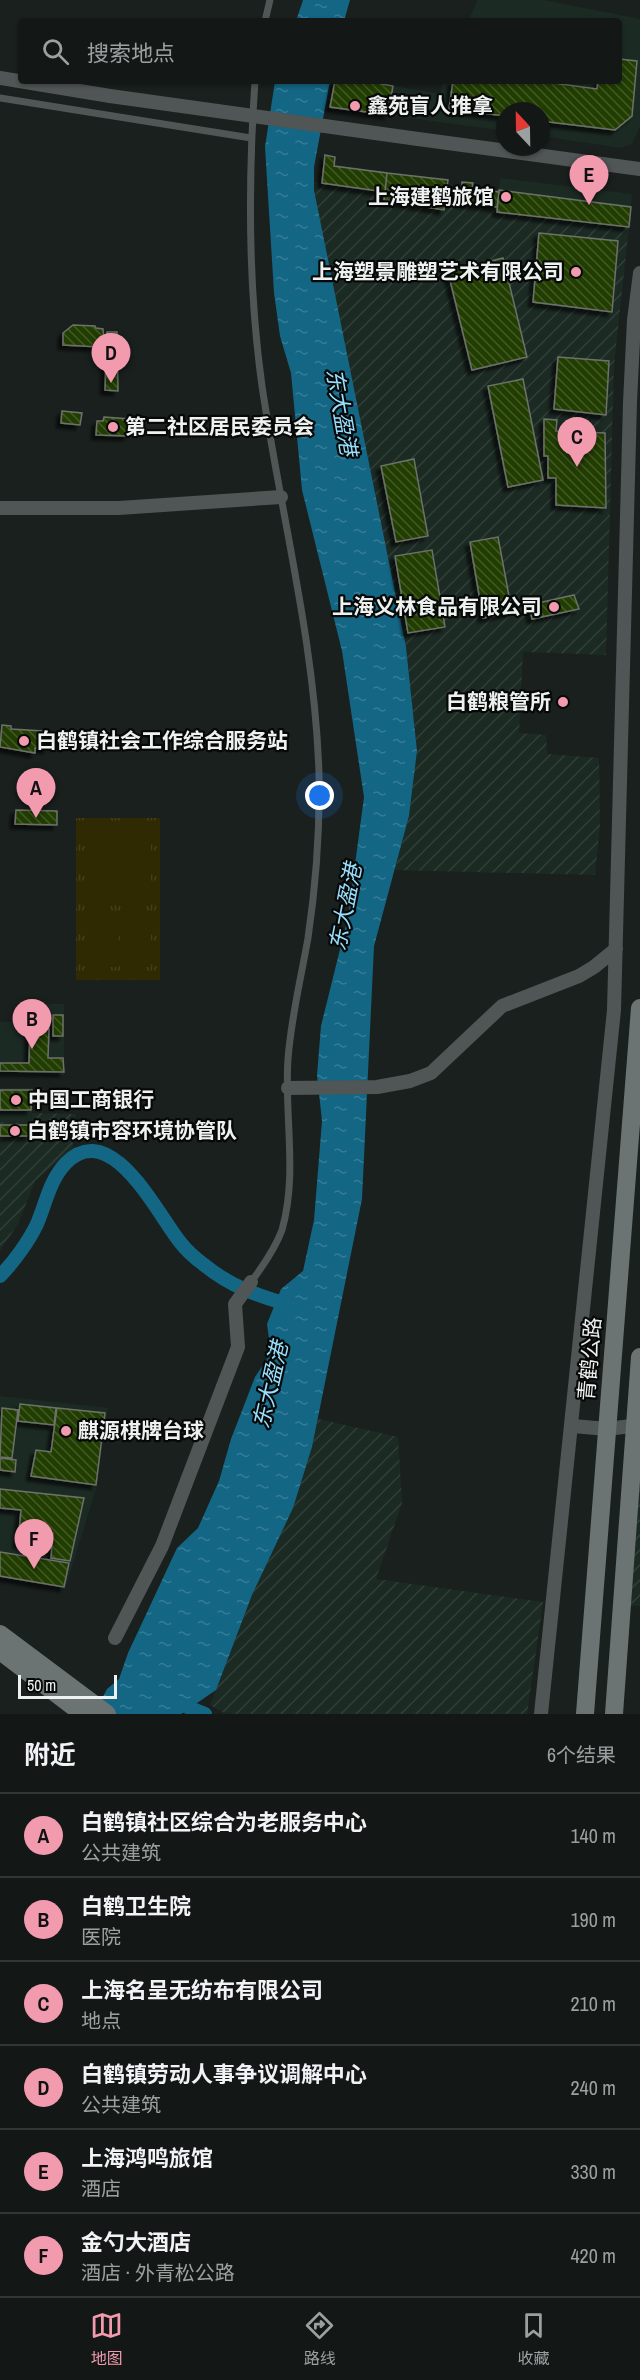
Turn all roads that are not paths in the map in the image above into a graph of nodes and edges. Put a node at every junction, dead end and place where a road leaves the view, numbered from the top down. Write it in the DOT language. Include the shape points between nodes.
graph roads {
  1 [pos="270,0"];
  2 [pos="266,18"];
  3 [pos="0,78"];
  4 [pos="18,81"];
  5 [pos="37,84"];
  6 [pos="255,84"];
  7 [pos="0,99"];
  8 [pos="251,138"];
  9 [pos="640,169"];
  10 [pos="640,273"];
  11 [pos="281,497"];
  12 [pos="0,508"];
  13 [pos="616,949"];
  14 [pos="640,1010"];
  15 [pos="288,1088"];
  16 [pos="251,1282"];
  17 [pos="640,1357"];
  18 [pos="638,1425"];
  19 [pos="573,1426"];
  20 [pos="607,1429"];
  21 [pos="0,1634"];
  22 [pos="115,1638"];
  23 [pos="0,1651"];
  24 [pos="73,1697"];
  25 [pos="545,1712"];
  26 [pos="83,1714"];
  27 [pos="107,1714"];
  28 [pos="585,1714"];
  29 [pos="615,1714"];
  1 -- 2 [label="lane"];
  3 -- 4 [label="street, bridge"];
  5 -- 9 [label="street, bridge"];
  6 -- 8 [label="lane"];
  7 -- 8 [label="lane"];
  8 -- 11 [label="lane" via="255,314"];
  10 -- 13 [label="street" via="630,402"];
  11 -- 12 [label="street" via="119,508"];
  11 -- 15 [label="lane" via="310,668 319,773 315,889 293,1015"];
  13 -- 15 [label="street" via="579,975 502,1006 431,1073 377,1087"];
  13 -- 19 [label="street" via="614,1010"];
  14 -- 20 [label="main road, 青鹤公路"];
  15 -- 16 [label="lane" via="286,1207 271,1254"];
  16 -- 22 [label="street" via="235,1304 238,1347 162,1546"];
  17 -- 18 [label="main road"];
  18 -- 20 [label="street"];
  18 -- 29 [label="main road"];
  19 -- 20 [label="street"];
  19 -- 25 [label="street"];
  20 -- 28 [label="main road, 青鹤公路"];
  21 -- 24 [label="main road"];
  23 -- 24 [label="main road"];
  24 -- 26 [label="main road"];
  24 -- 27 [label="main road"];
}
